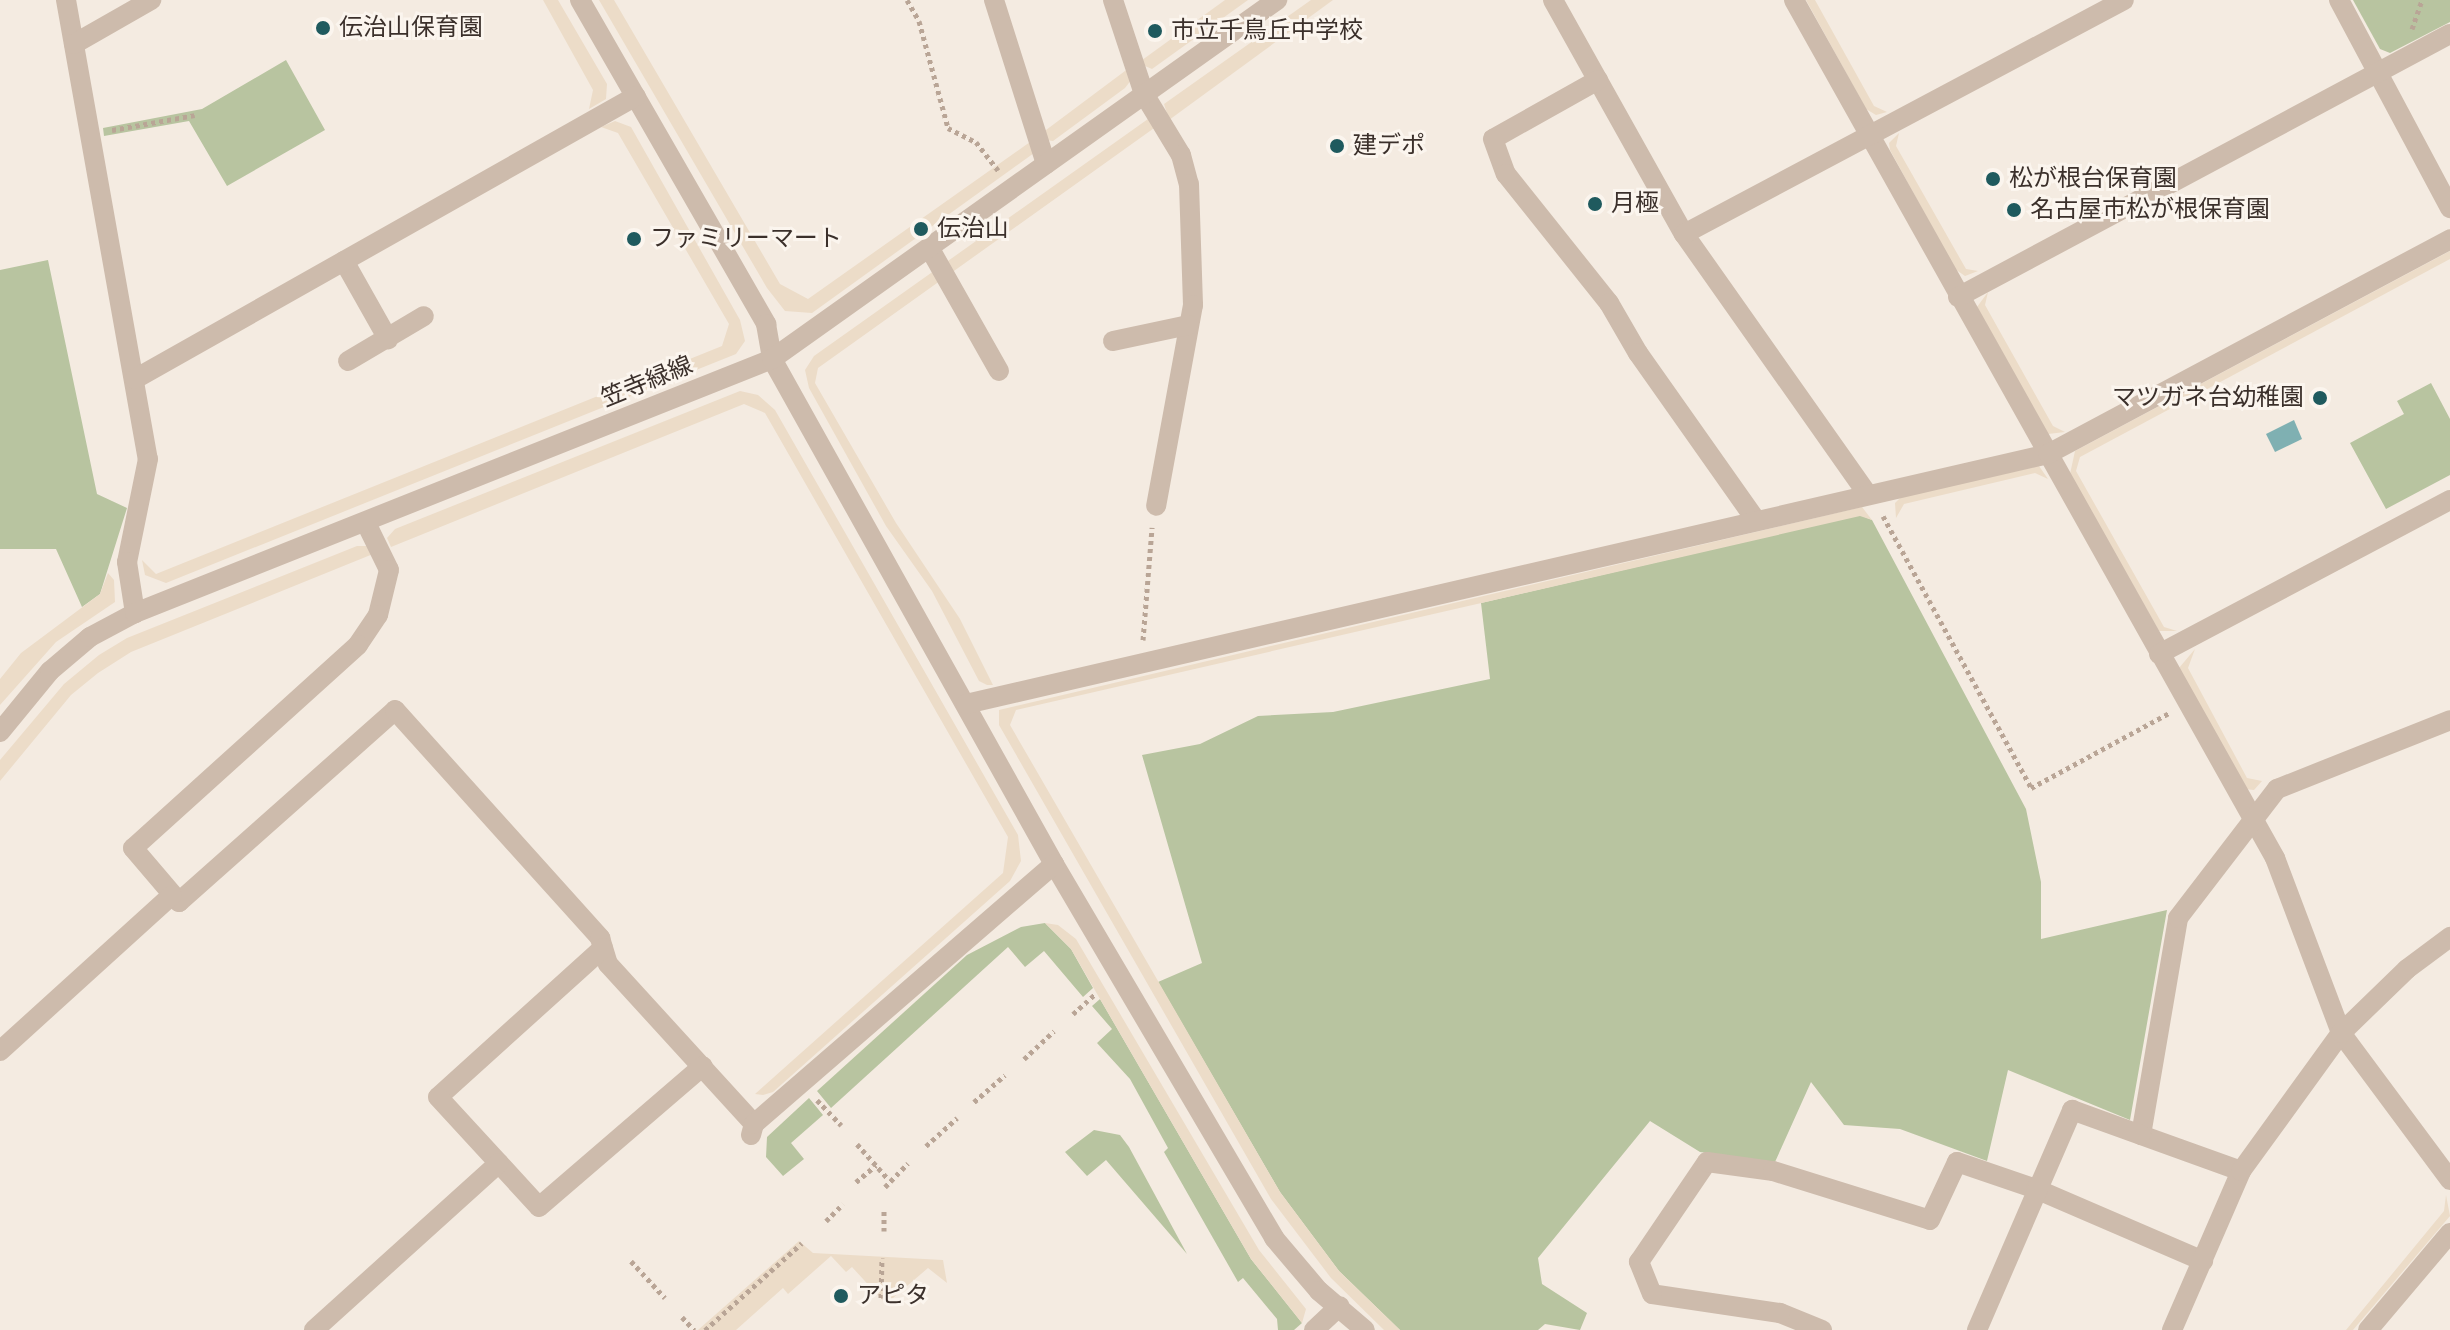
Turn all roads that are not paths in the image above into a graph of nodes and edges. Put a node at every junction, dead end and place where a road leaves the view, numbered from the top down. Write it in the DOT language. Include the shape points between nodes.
graph roads {
  1 [pos="66,0"];
  2 [pos="151,0"];
  3 [pos="580,0"];
  4 [pos="994,0"];
  5 [pos="1113,0"];
  6 [pos="1277,0"];
  7 [pos="1553,0"];
  8 [pos="1794,0"];
  9 [pos="2124,0"];
  10 [pos="2339,0"];
  11 [pos="2450,34"];
  12 [pos="74,44"];
  13 [pos="2377,72"];
  14 [pos="1598,80"];
  15 [pos="1144,94"];
  16 [pos="636,96"];
  17 [pos="1869,135"];
  18 [pos="1046,164"];
  19 [pos="2450,208"];
  20 [pos="1684,234"];
  21 [pos="2450,239"];
  22 [pos="930,249"];
  23 [pos="344,261"];
  24 [pos="1958,297"];
  25 [pos="424,316"];
  26 [pos="1188,325"];
  27 [pos="388,339"];
  28 [pos="1113,341"];
  29 [pos="772,359"];
  30 [pos="348,361"];
  31 [pos="999,371"];
  32 [pos="135,379"];
  33 [pos="2048,454"];
  34 [pos="1868,495"];
  35 [pos="2450,500"];
  36 [pos="1156,506"];
  37 [pos="1755,519"];
  38 [pos="366,523"];
  39 [pos="135,613"];
  40 [pos="2159,654"];
  41 [pos="966,704"];
  42 [pos="2450,720"];
  43 [pos="0,732"];
  44 [pos="2253,823"];
  45 [pos="1054,864"];
  46 [pos="172,895"];
  47 [pos="2450,937"];
  48 [pos="603,948"];
  49 [pos="2341,1033"];
  50 [pos="0,1051"];
  51 [pos="703,1066"];
  52 [pos="2141,1135"];
  53 [pos="499,1163"];
  54 [pos="2241,1171"];
  55 [pos="2450,1180"];
  56 [pos="2036,1189"];
  57 [pos="2450,1233"];
  58 [pos="2203,1261"];
  59 [pos="1340,1306"];
  60 [pos="314,1330"];
  61 [pos="1314,1330"];
  62 [pos="1365,1330"];
  63 [pos="1822,1330"];
  64 [pos="1977,1330"];
  65 [pos="2172,1330"];
  66 [pos="2368,1330"];
  1 -- 12 [label="street"];
  2 -- 12 [label="street"];
  3 -- 16 [label="street"];
  4 -- 18 [label="street"];
  5 -- 15 [label="street"];
  6 -- 15 [label="street, 笠寺緑線"];
  7 -- 14 [label="street"];
  8 -- 17 [label="street"];
  9 -- 17 [label="street"];
  10 -- 13 [label="street"];
  11 -- 13 [label="street"];
  12 -- 32 [label="street"];
  13 -- 19 [label="street"];
  13 -- 24 [label="street"];
  14 -- 20 [label="street"];
  14 -- 37 [label="street" via="1493,139 1506,174 1609,303"];
  15 -- 18 [label="street, 笠寺緑線"];
  15 -- 26 [label="street" via="1181,155 1189,184 1195,257"];
  16 -- 23 [label="street"];
  16 -- 29 [label="street" via="766,324"];
  17 -- 20 [label="street"];
  17 -- 24 [label="street"];
  18 -- 22 [label="street, 笠寺緑線"];
  20 -- 34 [label="street"];
  21 -- 33 [label="street"];
  22 -- 29 [label="street, 笠寺緑線"];
  22 -- 31 [label="street"];
  23 -- 27 [label="street"];
  23 -- 32 [label="street"];
  24 -- 33 [label="street"];
  25 -- 27 [label="street"];
  26 -- 28 [label="street"];
  26 -- 36 [label="street"];
  27 -- 30 [label="street"];
  29 -- 38 [label="street, 笠寺緑線"];
  29 -- 41 [label="street"];
  32 -- 39 [label="street" via="148,459 127,562"];
  33 -- 34 [label="street"];
  33 -- 40 [label="street"];
  34 -- 37 [label="street"];
  35 -- 40 [label="street"];
  37 -- 41 [label="street"];
  38 -- 39 [label="street, 笠寺緑線"];
  38 -- 46 [label="street" via="389,570 378,615 358,645 133,848"];
  39 -- 43 [label="street, 笠寺緑線" via="90,637 50,671"];
  40 -- 44 [label="street"];
  41 -- 45 [label="street"];
  42 -- 44 [label="street" via="2277,789"];
  44 -- 49 [label="street" via="2275,858"];
  44 -- 52 [label="street" via="2178,918"];
  45 -- 51 [label="street" via="753,1131"];
  45 -- 59 [label="street" via="1274,1238 1319,1291"];
  46 -- 48 [label="street" via="179,902 395,710 600,938"];
  46 -- 50 [label="street"];
  47 -- 49 [label="street" via="2407,969"];
  48 -- 51 [label="street" via="608,964"];
  48 -- 53 [label="street" via="438,1097"];
  49 -- 54 [label="street"];
  49 -- 55 [label="street"];
  51 -- 53 [label="street" via="539,1207"];
  52 -- 54 [label="street"];
  52 -- 56 [label="street" via="2072,1110"];
  53 -- 60 [label="street"];
  54 -- 58 [label="street"];
  56 -- 58 [label="street"];
  56 -- 63 [label="street" via="1957,1162 1930,1220 1773,1171 1707,1162 1639,1262 1652,1294 1780,1313"];
  56 -- 64 [label="street"];
  57 -- 66 [label="street"];
  58 -- 65 [label="street"];
  59 -- 61 [label="street"];
  59 -- 62 [label="street"];
}
